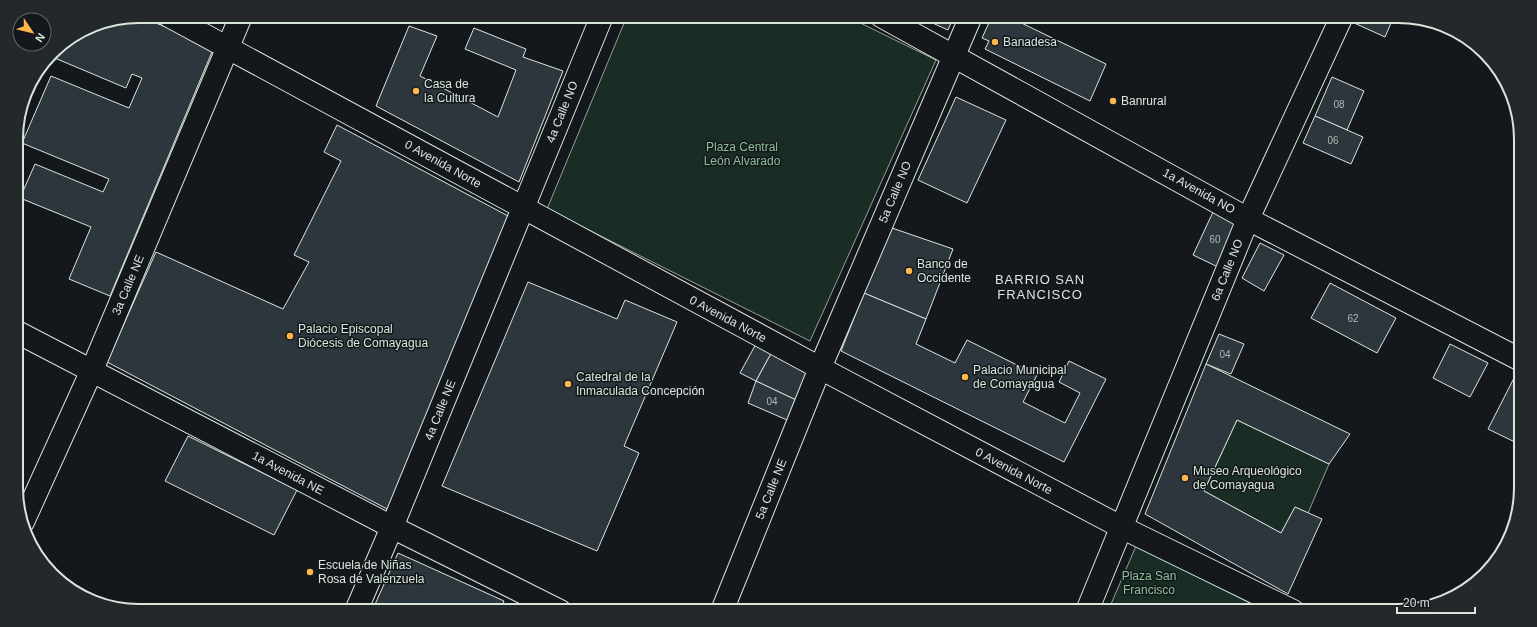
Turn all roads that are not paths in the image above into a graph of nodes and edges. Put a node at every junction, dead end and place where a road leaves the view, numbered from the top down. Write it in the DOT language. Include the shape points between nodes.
graph roads {
  1 [pos="182,23"];
  2 [pos="238,23"];
  3 [pos="599,23"];
  4 [pos="894,23"];
  5 [pos="968,23"];
  6 [pos="1339,23"];
  7 [pos="228,47"];
  8 [pos="954,55"];
  9 [pos="523,208"];
  10 [pos="1248,219"];
  11 [pos="23,335"];
  12 [pos="1514,356"];
  13 [pos="820,368"];
  14 [pos="92,370"];
  15 [pos="27,516"];
  16 [pos="392,527"];
  17 [pos="1121,527"];
  18 [pos="359,604"];
  19 [pos="546,604"];
  20 [pos="725,604"];
  21 [pos="1090,604"];
  22 [pos="1279,604"];
  1 -- 7 [label="street, 0 Avenida Norte"];
  2 -- 7 [label="street, 3a Calle NE"];
  3 -- 9 [label="street, 4a Calle NO"];
  4 -- 8 [label="street, 1a Avenida NO"];
  5 -- 8 [label="street, 5a Calle NO"];
  6 -- 10 [label="street, 6a Calle NO"];
  7 -- 9 [label="street, 0 Avenida Norte"];
  7 -- 14 [label="street, 3a Calle NE"];
  8 -- 10 [label="street, 1a Avenida NO"];
  8 -- 13 [label="street, 5a Calle NO"];
  9 -- 13 [label="street, 0 Avenida Norte"];
  9 -- 16 [label="street, 4a Calle NE"];
  10 -- 12 [label="street, 1a Avenida NO"];
  10 -- 17 [label="street, 6a Calle NO"];
  11 -- 14 [label="street, 1a Avenida NE"];
  13 -- 17 [label="street, 0 Avenida Norte"];
  13 -- 20 [label="street, 5a Calle NE"];
  14 -- 15 [label="street, 3a Calle NE"];
  14 -- 16 [label="street, 1a Avenida NE"];
  16 -- 18 [label="street, 4a Calle NE"];
  16 -- 19 [label="street, 1a Avenida NE"];
  17 -- 21 [label="street, 6a Calle NO"];
  17 -- 22 [label="street, 0 Avenida Norte"];
}
